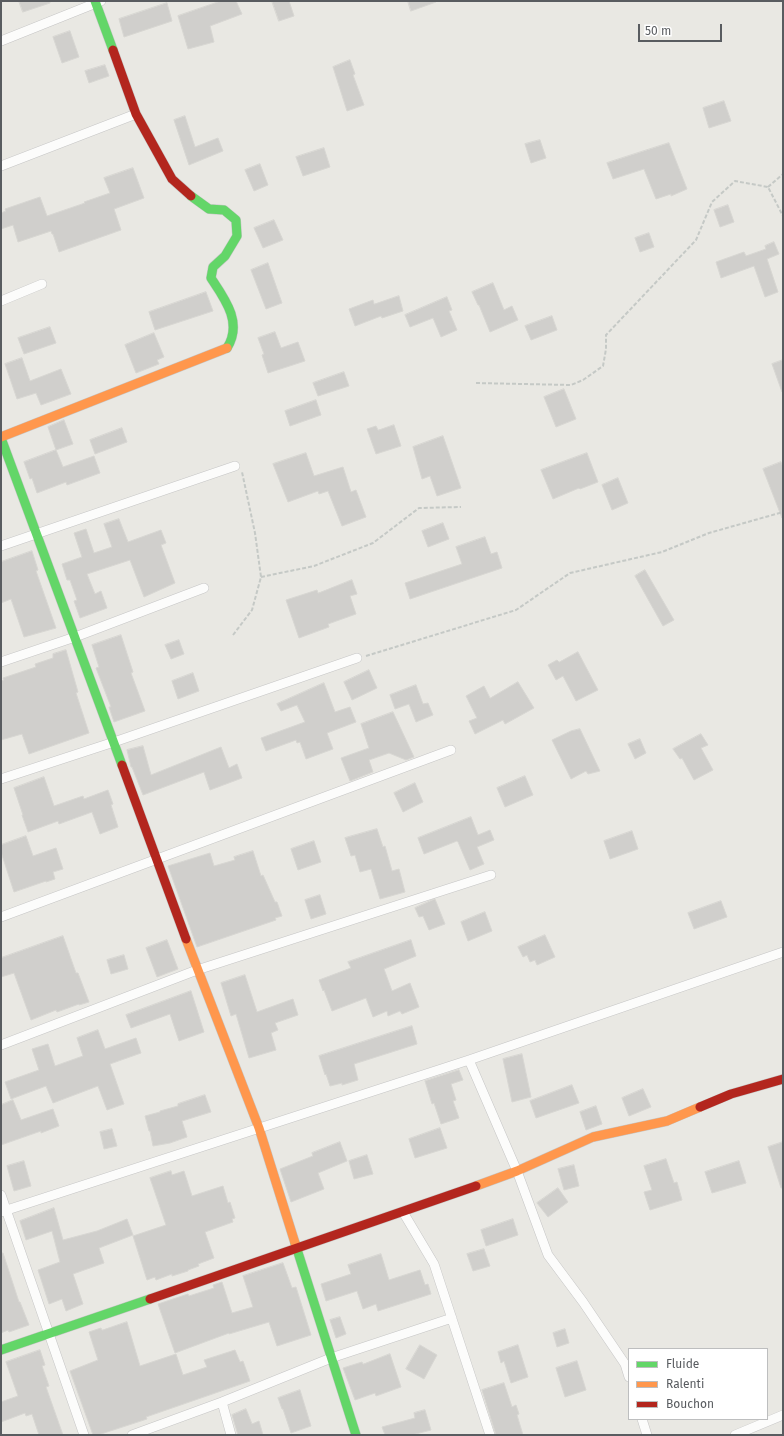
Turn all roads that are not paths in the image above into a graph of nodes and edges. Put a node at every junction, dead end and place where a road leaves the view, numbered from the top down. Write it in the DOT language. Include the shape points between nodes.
graph roads {
  1 [pos="97,2"];
  2 [pos="1,41"];
  3 [pos="136,114"];
  4 [pos="1,166"];
  5 [pos="42,284"];
  6 [pos="1,301"];
  7 [pos="1,437"];
  8 [pos="235,466"];
  9 [pos="36,533"];
  10 [pos="1,546"];
  11 [pos="204,588"];
  12 [pos="75,637"];
  13 [pos="357,658"];
  14 [pos="1,662"];
  15 [pos="114,742"];
  16 [pos="451,750"];
  17 [pos="1,779"];
  18 [pos="157,859"];
  19 [pos="491,875"];
  20 [pos="1,917"];
  21 [pos="783,952"];
  22 [pos="197,970"];
  23 [pos="1,1045"];
  24 [pos="469,1060"];
  25 [pos="783,1079"];
  26 [pos="259,1128"];
  27 [pos="516,1171"];
  28 [pos="1,1195"];
  29 [pos="4,1212"];
  30 [pos="404,1212"];
  31 [pos="297,1250"];
  32 [pos="452,1318"];
  33 [pos="49,1334"];
  34 [pos="1,1350"];
  35 [pos="331,1358"];
  36 [pos="628,1374"];
  37 [pos="222,1402"];
  38 [pos="783,1415"];
  39 [pos="642,1420"];
  40 [pos="84,1435"];
  41 [pos="132,1435"];
  42 [pos="231,1435"];
  43 [pos="356,1435"];
  44 [pos="490,1435"];
  45 [pos="647,1435"];
  46 [pos="735,1435"];
  1 -- 2 [label="street"];
  1 -- 3 [label="street"];
  3 -- 4 [label="street"];
  3 -- 7 [label="street" via="172,179 209,209 224,210 236,220 238,236 225,256 213,267 211,278 232,314 235,332 228,348"];
  5 -- 6 [label="street"];
  7 -- 9 [label="street"];
  8 -- 9 [label="street"];
  9 -- 10 [label="street"];
  9 -- 12 [label="street"];
  11 -- 12 [label="street"];
  12 -- 14 [label="street"];
  12 -- 15 [label="street"];
  13 -- 15 [label="street"];
  15 -- 17 [label="street"];
  15 -- 18 [label="street"];
  16 -- 18 [label="street"];
  18 -- 20 [label="street"];
  18 -- 22 [label="street"];
  19 -- 22 [label="street"];
  21 -- 24 [label="street"];
  22 -- 23 [label="street"];
  22 -- 26 [label="street"];
  24 -- 26 [label="street"];
  24 -- 27 [label="street"];
  25 -- 27 [label="street" via="731,1094 667,1121 594,1137"];
  26 -- 29 [label="street"];
  26 -- 31 [label="street"];
  27 -- 30 [label="street"];
  27 -- 36 [label="street" via="548,1255 625,1364"];
  28 -- 29 [label="street"];
  29 -- 33 [label="street"];
  30 -- 31 [label="street"];
  30 -- 32 [label="street" via="434,1264"];
  31 -- 33 [label="street"];
  31 -- 35 [label="street"];
  32 -- 35 [label="street"];
  32 -- 44 [label="street"];
  33 -- 34 [label="street"];
  33 -- 40 [label="street"];
  35 -- 37 [label="street"];
  35 -- 43 [label="street"];
  37 -- 41 [label="street"];
  37 -- 42 [label="street"];
  38 -- 46 [label="street"];
  39 -- 45 [label="street"];
}
